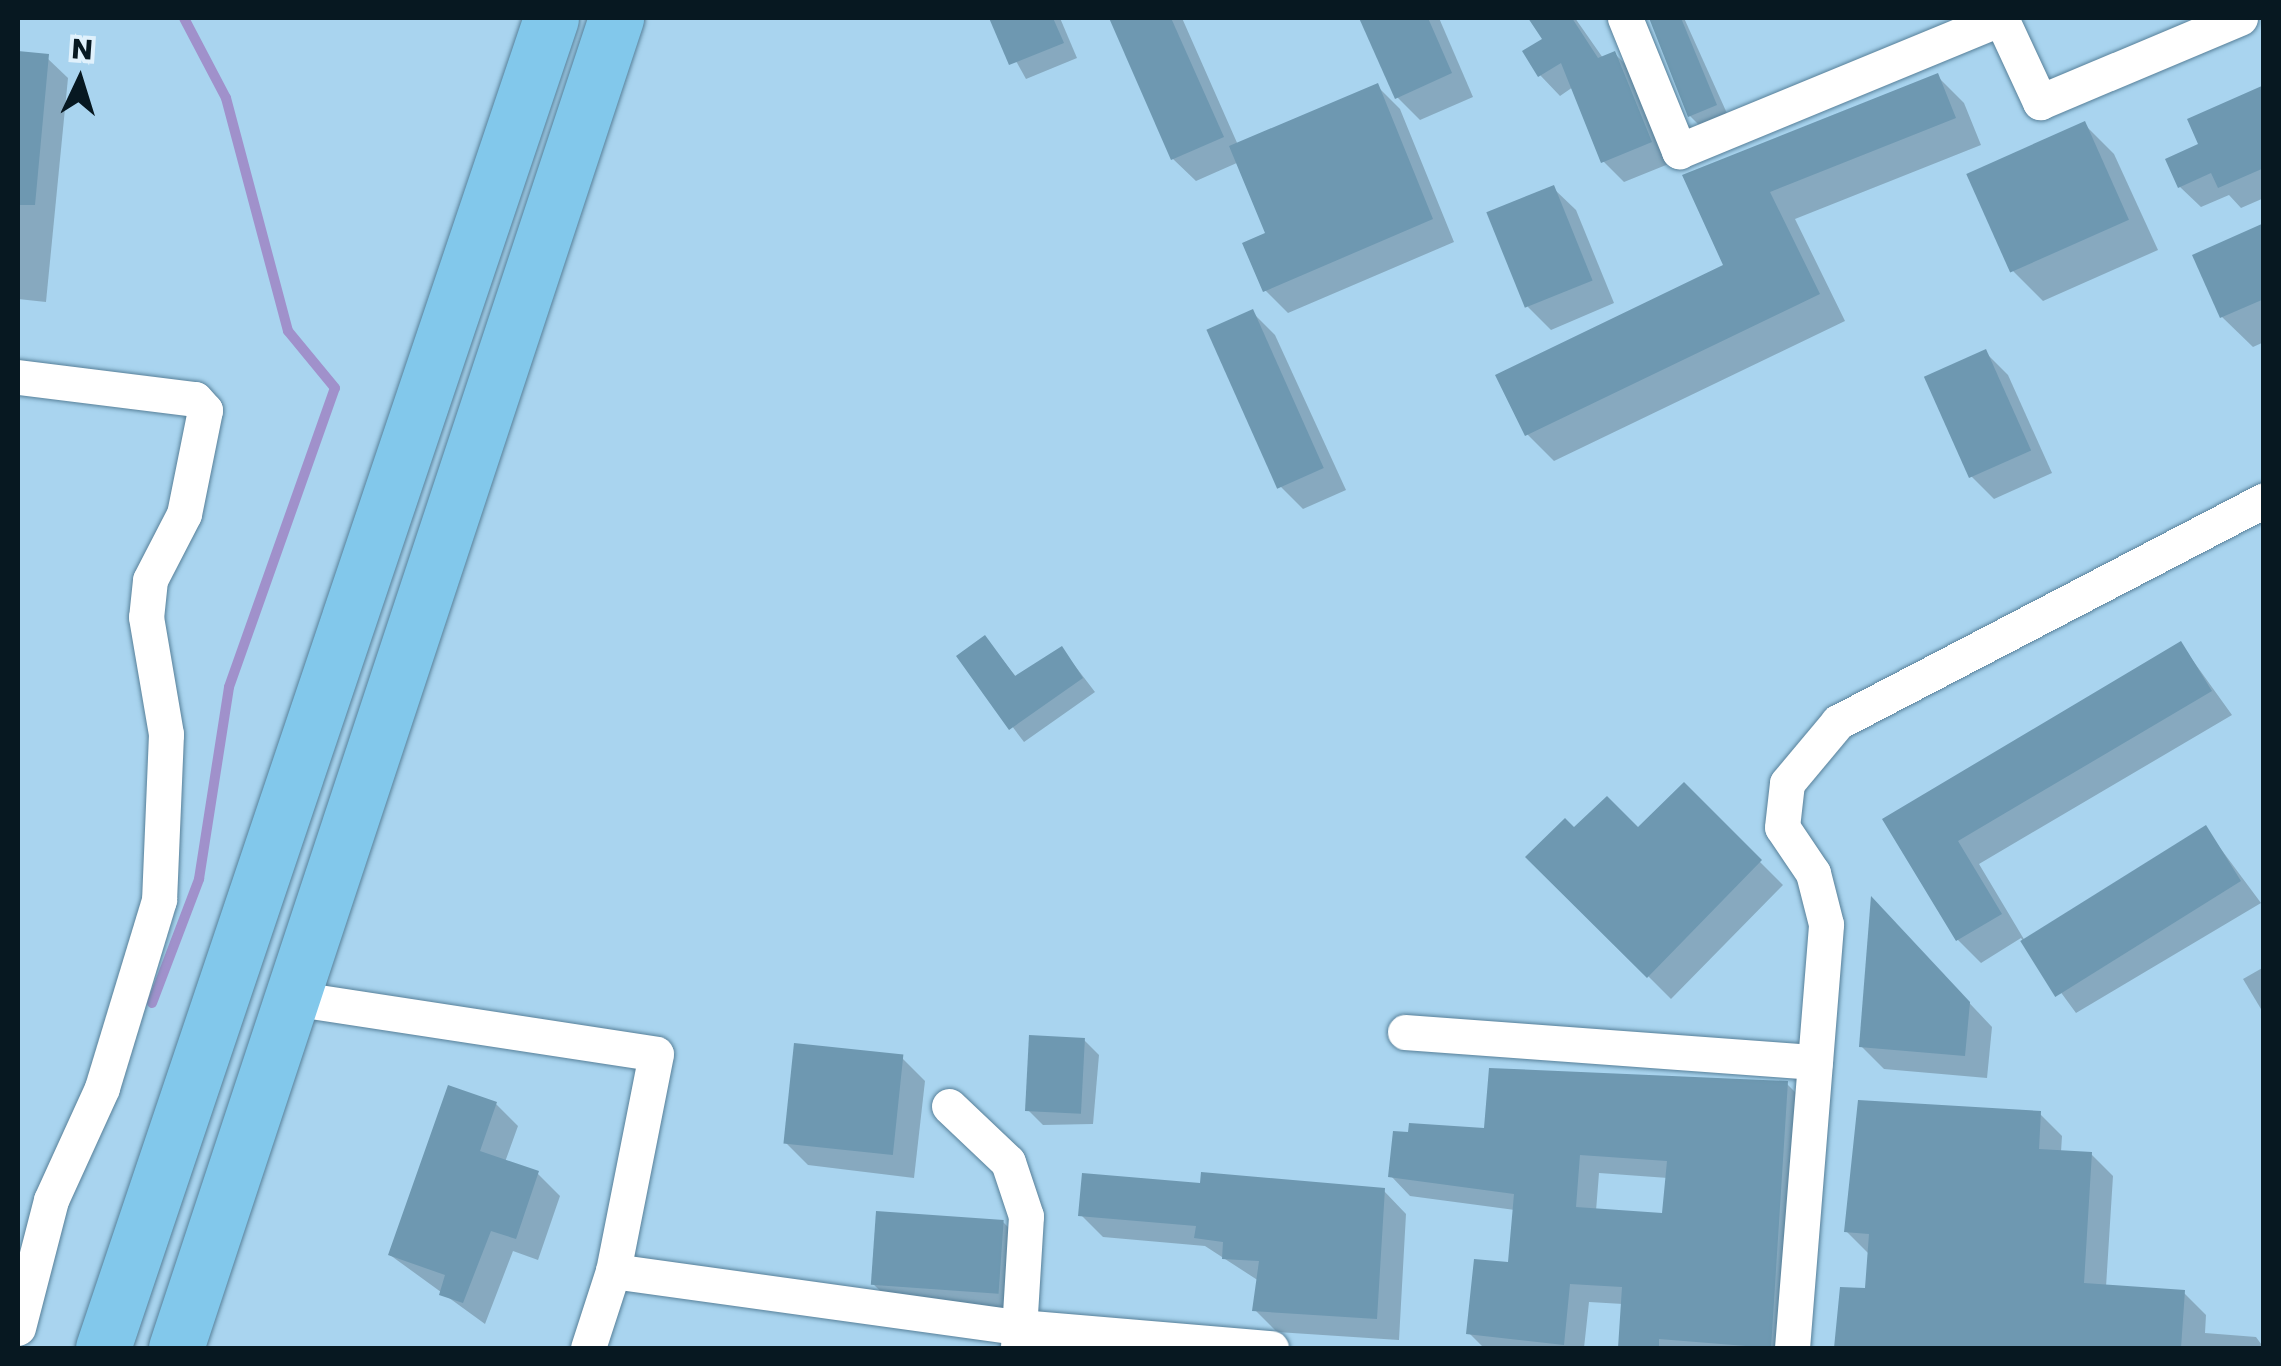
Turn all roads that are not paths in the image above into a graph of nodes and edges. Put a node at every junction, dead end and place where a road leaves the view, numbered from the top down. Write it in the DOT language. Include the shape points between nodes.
graph roads {
  1 [pos="550,18"];
  2 [pos="616,18"];
  3 [pos="1625,18"];
  4 [pos="2001,18"];
  5 [pos="2240,18"];
  6 [pos="18,376"];
  7 [pos="2264,500"];
  8 [pos="292,998"];
  9 [pos="1405,1032"];
  10 [pos="1815,1062"];
  11 [pos="949,1106"];
  12 [pos="614,1270"];
  13 [pos="18,1328"];
  14 [pos="1018,1338"];
  15 [pos="103,1348"];
  16 [pos="176,1348"];
  17 [pos="588,1348"];
  18 [pos="1271,1348"];
  19 [pos="1792,1348"];
  1 -- 15 [label="main road"];
  2 -- 8 [label="main road"];
  3 -- 4 [label="street" via="1678,151"];
  4 -- 5 [label="street" via="2040,102"];
  6 -- 13 [label="street" via="195,399 205,410 184,514 150,580 146,616 166,734 159,900 102,1088 51,1200"];
  7 -- 10 [label="street" via="1838,722 1788,782 1782,827 1813,873 1826,924"];
  8 -- 12 [label="street" via="656,1054"];
  8 -- 16 [label="main road"];
  9 -- 10 [label="street"];
  10 -- 19 [label="street"];
  11 -- 14 [label="street" via="1008,1162 1026,1216"];
  12 -- 14 [label="street"];
  12 -- 17 [label="street"];
  14 -- 18 [label="street"];
}
